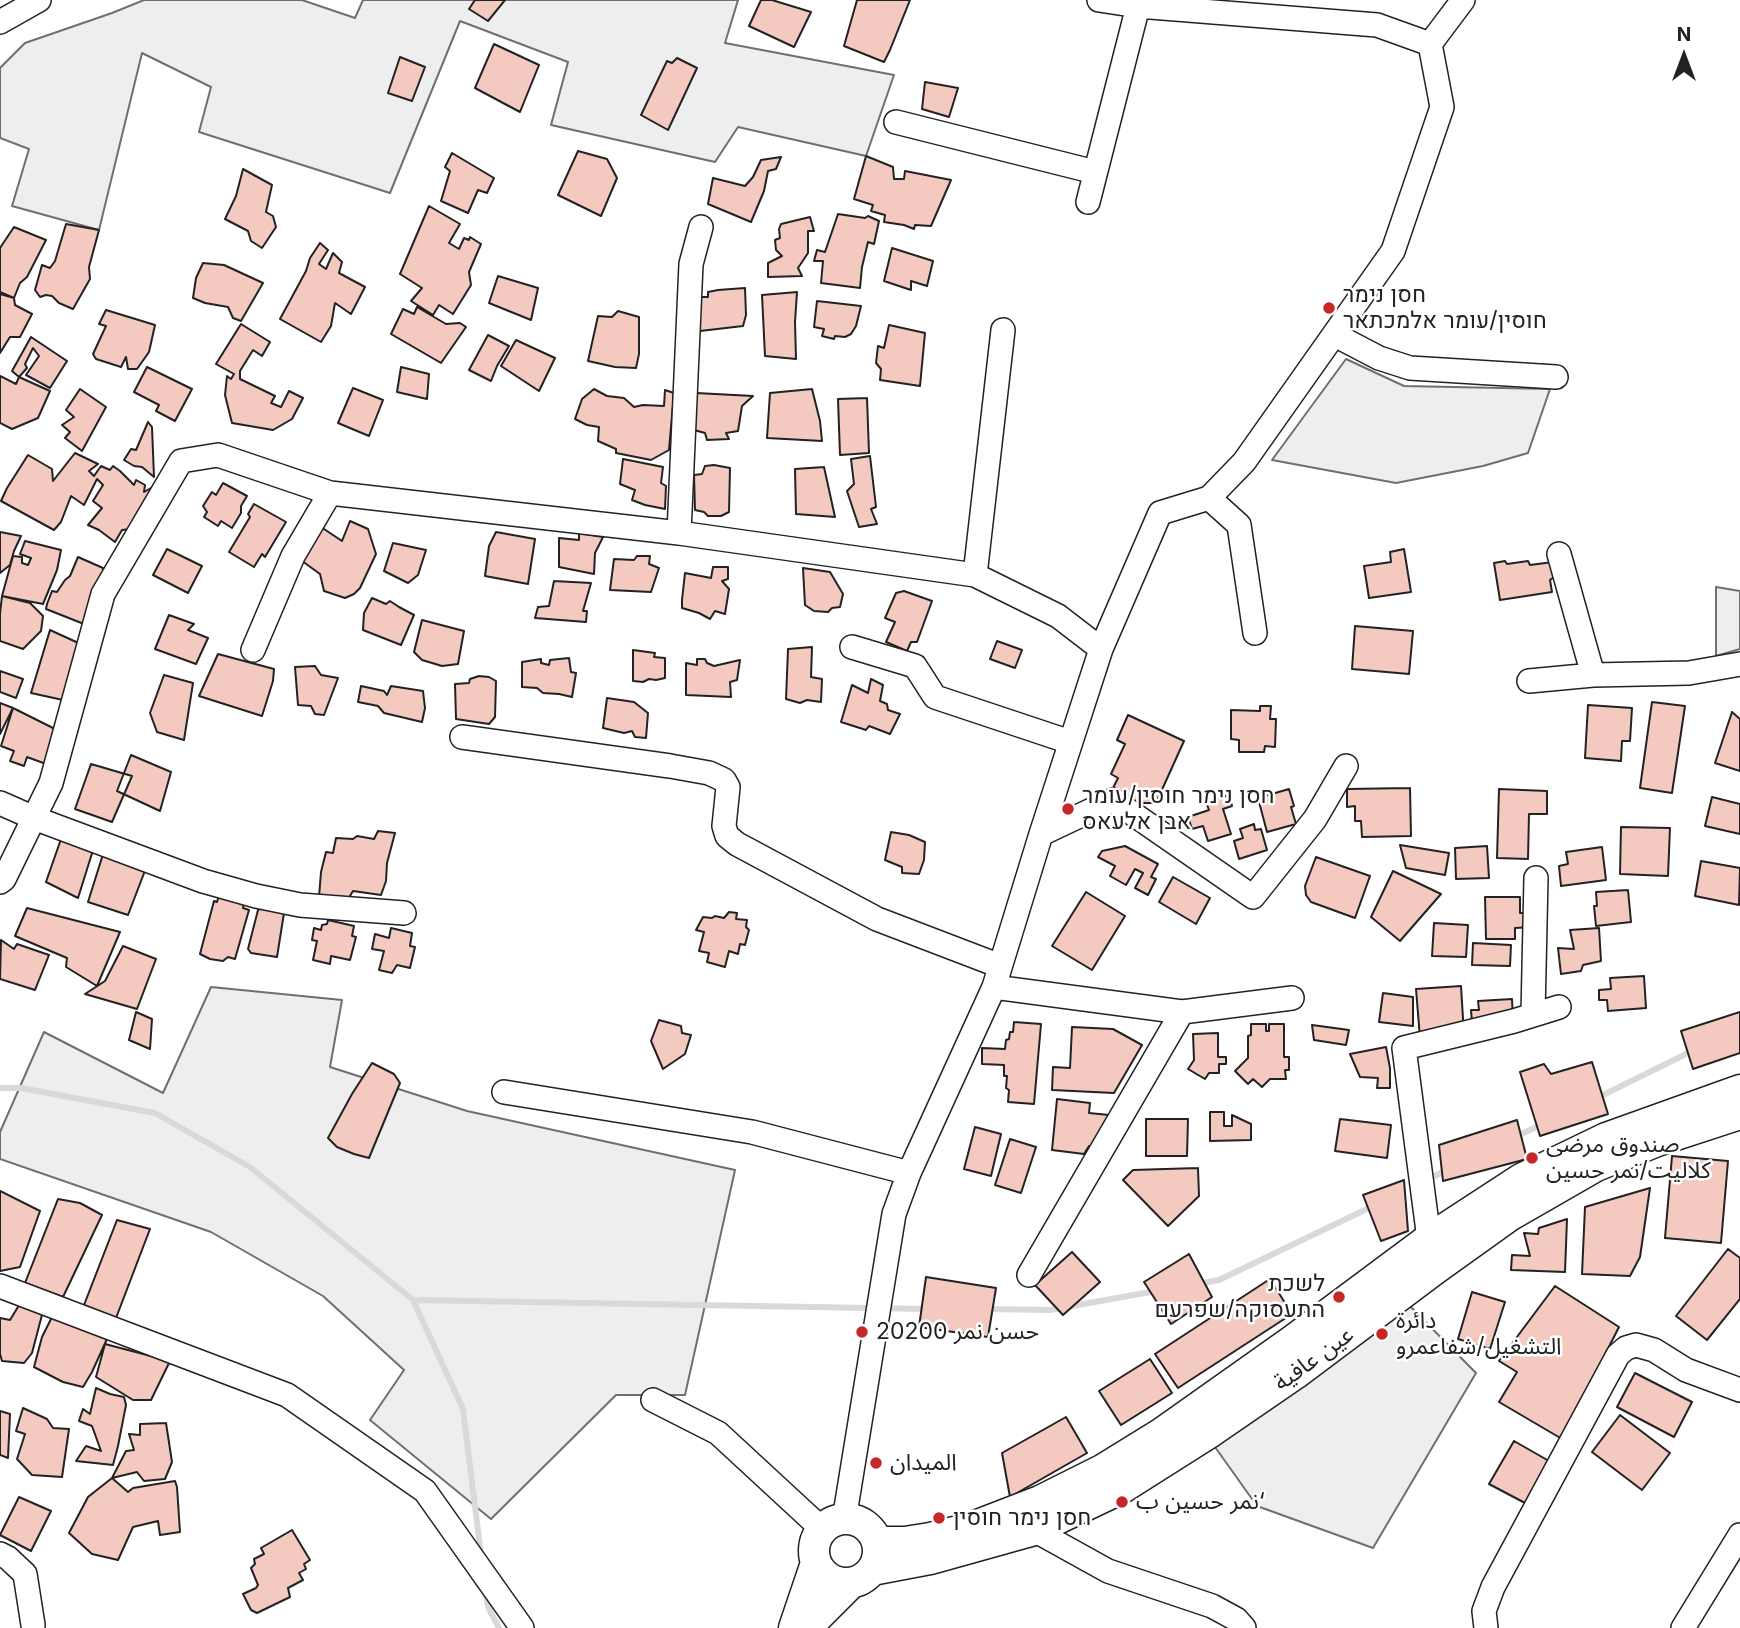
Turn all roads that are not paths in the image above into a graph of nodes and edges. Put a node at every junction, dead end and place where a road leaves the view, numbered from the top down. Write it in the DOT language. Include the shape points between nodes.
graph roads {
  1 [pos="39,0"];
  2 [pos="1099,0"];
  3 [pos="1463,0"];
  4 [pos="1138,6"];
  5 [pos="0,22"];
  6 [pos="1430,44"];
  7 [pos="896,122"];
  8 [pos="1095,172"];
  9 [pos="1088,202"];
  10 [pos="701,227"];
  11 [pos="1003,330"];
  12 [pos="1335,335"];
  13 [pos="1556,377"];
  14 [pos="330,493"];
  15 [pos="1209,498"];
  16 [pos="679,533"];
  17 [pos="1559,554"];
  18 [pos="975,575"];
  19 [pos="1255,633"];
  20 [pos="852,647"];
  21 [pos="1101,649"];
  22 [pos="253,650"];
  23 [pos="1740,664"];
  24 [pos="1593,675"];
  25 [pos="1530,681"];
  26 [pos="462,737"];
  27 [pos="1070,742"];
  28 [pos="1346,766"];
  29 [pos="0,803"];
  30 [pos="34,818"];
  31 [pos="1041,834"];
  32 [pos="1535,878"];
  33 [pos="0,882"];
  34 [pos="404,913"];
  35 [pos="997,977"];
  36 [pos="1292,998"];
  37 [pos="1559,1007"];
  38 [pos="1182,1012"];
  39 [pos="1533,1014"];
  40 [pos="1740,1090"];
  41 [pos="504,1092"];
  42 [pos="1740,1114"];
  43 [pos="909,1173"];
  44 [pos="1429,1239"];
  45 [pos="1029,1275"];
  46 [pos="0,1286"];
  47 [pos="1740,1390"];
  48 [pos="653,1400"];
  49 [pos="834,1525"];
  50 [pos="1034,1530"];
  51 [pos="1740,1535"];
  52 [pos="0,1554"];
  53 [pos="816,1563"];
  54 [pos="866,1565"];
  55 [pos="33,1626"];
  56 [pos="522,1628"];
  57 [pos="794,1628"];
  58 [pos="806,1628"];
  59 [pos="1244,1628"];
  60 [pos="1486,1628"];
  61 [pos="1683,1628"];
  1 -- 5 [label="street"];
  2 -- 4 [label="street"];
  3 -- 6 [label="street"];
  4 -- 6 [label="street" via="1377,26"];
  4 -- 8 [label="street"];
  6 -- 12 [label="street" via="1442,107 1393,251"];
  7 -- 8 [label="street"];
  8 -- 9 [label="street"];
  10 -- 16 [label="street" via="691,264"];
  11 -- 18 [label="street"];
  12 -- 13 [label="street" via="1410,368"];
  12 -- 15 [label="street" via="1244,462"];
  14 -- 16 [label="street"];
  14 -- 22 [label="street" via="293,556"];
  14 -- 30 [label="street" via="218,455 181,461 103,594 51,783"];
  15 -- 19 [label="street" via="1239,525"];
  15 -- 21 [label="street" via="1160,513"];
  16 -- 18 [label="street"];
  17 -- 24 [label="street"];
  18 -- 21 [label="street" via="1058,616"];
  20 -- 27 [label="street" via="915,666 935,697"];
  21 -- 27 [label="street"];
  23 -- 24 [label="street" via="1689,673"];
  24 -- 25 [label="street"];
  26 -- 35 [label="street" via="709,773 728,787 724,826 737,844"];
  27 -- 31 [label="street"];
  28 -- 31 [label="street" via="1315,819 1253,897 1113,800"];
  29 -- 30 [label="street"];
  30 -- 33 [label="street"];
  30 -- 34 [label="street" via="256,896 300,905"];
  31 -- 35 [label="street"];
  32 -- 39 [label="street"];
  35 -- 38 [label="street"];
  35 -- 43 [label="street"];
  36 -- 38 [label="street"];
  37 -- 39 [label="street"];
  38 -- 45 [label="street"];
  39 -- 44 [label="street" via="1404,1048"];
  40 -- 44 [label="main road, عين عافية" via="1606,1138 1521,1179"];
  41 -- 43 [label="street" via="752,1132"];
  42 -- 50 [label="main road, عين عافية" via="1596,1166 1530,1203 1212,1431 1122,1488"];
  43 -- 49 [label="street" via="894,1214"];
  44 -- 54 [label="main road, عين عافية" via="1162,1433 1102,1470 970,1528 905,1542"];
  46 -- 56 [label="street" via="286,1395 425,1491"];
  47 -- 60 [label="street" via="1686,1370 1654,1350 1636,1345 1618,1355 1493,1587 1484,1611"];
  48 -- 49 [label="street" via="718,1433"];
  49 -- 53 [label="main road" via="815,1543"];
  49 -- 54 [label="main road" via="854,1521 872,1532"];
  50 -- 54 [label="main road, عين عافية" via="930,1559"];
  50 -- 59 [label="street" via="1108,1571 1212,1606"];
  51 -- 61 [label="street"];
  52 -- 55 [label="street" via="25,1574"];
  53 -- 54 [label="main road" via="840,1583"];
  53 -- 57 [label="main road"];
  54 -- 58 [label="main road"];
}
